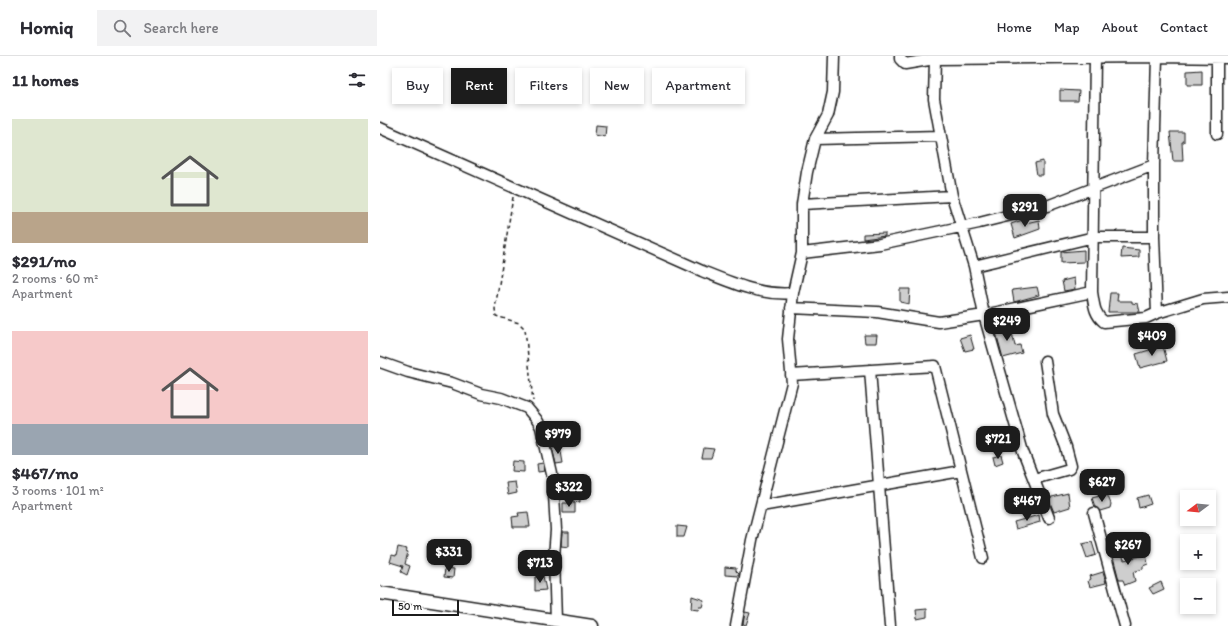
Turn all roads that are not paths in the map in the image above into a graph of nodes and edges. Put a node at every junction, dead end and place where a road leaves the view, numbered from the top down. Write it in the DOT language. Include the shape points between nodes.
graph roads {
  1 [pos="834,56"];
  2 [pos="900,56"];
  3 [pos="1034,57"];
  4 [pos="1095,57"];
  5 [pos="1157,57"];
  6 [pos="1228,58"];
  7 [pos="935,59"];
  8 [pos="1217,59"];
  9 [pos="380,128"];
  10 [pos="1217,134"];
  11 [pos="940,136"];
  12 [pos="815,139"];
  13 [pos="1154,165"];
  14 [pos="1093,189"];
  15 [pos="952,196"];
  16 [pos="802,204"];
  17 [pos="962,226"];
  18 [pos="1094,237"];
  19 [pos="1154,237"];
  20 [pos="802,253"];
  21 [pos="974,266"];
  22 [pos="1092,292"];
  23 [pos="793,293"];
  24 [pos="1228,297"];
  25 [pos="791,308"];
  26 [pos="1157,313"];
  27 [pos="984,315"];
  28 [pos="1045,361"];
  29 [pos="380,362"];
  30 [pos="870,370"];
  31 [pos="791,375"];
  32 [pos="961,471"];
  33 [pos="1034,479"];
  34 [pos="879,485"];
  35 [pos="762,506"];
  36 [pos="1094,513"];
  37 [pos="1049,518"];
  38 [pos="983,558"];
  39 [pos="380,593"];
  40 [pos="556,621"];
  41 [pos="592,626"];
  42 [pos="736,626"];
  43 [pos="890,626"];
  44 [pos="1125,626"];
  1 -- 12 [label="street" via="833,92 828,115"];
  2 -- 7 [label="street" via="905,64"];
  3 -- 4 [label="street"];
  3 -- 7 [label="street"];
  4 -- 5 [label="street"];
  4 -- 14 [label="street"];
  5 -- 8 [label="street"];
  5 -- 13 [label="street"];
  6 -- 8 [label="street"];
  7 -- 11 [label="street" via="934,99"];
  8 -- 10 [label="street"];
  9 -- 23 [label="street" via="702,271 744,287 783,294"];
  11 -- 12 [label="street"];
  11 -- 15 [label="street"];
  12 -- 16 [label="street"];
  13 -- 14 [label="street"];
  13 -- 19 [label="street"];
  14 -- 17 [label="street" via="1047,206"];
  14 -- 18 [label="street"];
  15 -- 16 [label="street"];
  15 -- 17 [label="street"];
  16 -- 20 [label="street"];
  17 -- 20 [label="street" via="880,244"];
  17 -- 21 [label="street"];
  18 -- 19 [label="street"];
  18 -- 21 [label="street"];
  18 -- 22 [label="street"];
  19 -- 26 [label="street"];
  20 -- 23 [label="street"];
  21 -- 27 [label="street"];
  22 -- 26 [label="street" via="1095,312 1104,322 1146,318"];
  22 -- 27 [label="street"];
  23 -- 25 [label="street"];
  24 -- 26 [label="street" via="1203,299"];
  25 -- 27 [label="street" via="876,312 939,322"];
  25 -- 31 [label="street" via="788,340"];
  27 -- 33 [label="street" via="1023,452"];
  28 -- 33 [label="street" via="1052,414 1071,466 1069,469"];
  29 -- 40 [label="street" via="501,398 526,408 541,428 554,494"];
  30 -- 31 [label="street"];
  30 -- 32 [label="street" via="935,366"];
  30 -- 34 [label="street"];
  31 -- 35 [label="street" via="792,383"];
  32 -- 34 [label="street"];
  32 -- 38 [label="street"];
  33 -- 37 [label="street"];
  34 -- 35 [label="street"];
  34 -- 43 [label="street"];
  35 -- 42 [label="street" via="752,540"];
  36 -- 44 [label="street"];
  39 -- 40 [label="street"];
  40 -- 41 [label="street"];
}
